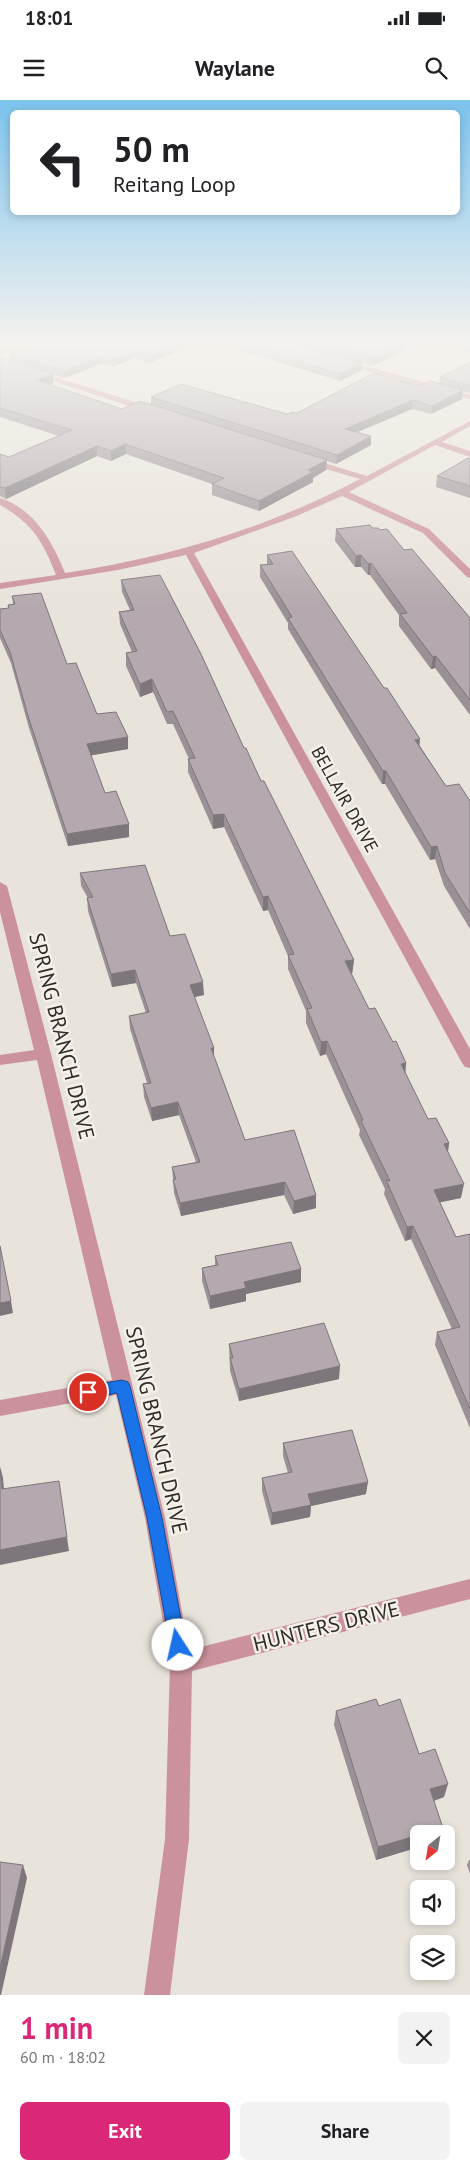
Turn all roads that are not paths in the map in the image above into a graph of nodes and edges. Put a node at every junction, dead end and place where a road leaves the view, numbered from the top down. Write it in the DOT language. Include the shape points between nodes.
graph roads {
  1 [pos="458,429"];
  2 [pos="434,442"];
  3 [pos="470,454"];
  4 [pos="296,457"];
  5 [pos="369,479"];
  6 [pos="342,492"];
  7 [pos="0,500"];
  8 [pos="188,551"];
  9 [pos="470,575"];
  10 [pos="62,578"];
  11 [pos="0,586"];
  12 [pos="0,886"];
  13 [pos="43,1054"];
  14 [pos="0,1060"];
  15 [pos="470,1063"];
  16 [pos="122,1386"];
  17 [pos="0,1408"];
  18 [pos="470,1589"];
  19 [pos="181,1663"];
  20 [pos="157,1995"];
  1 -- 2 [label="street"];
  2 -- 3 [label="street"];
  2 -- 5 [label="street"];
  4 -- 5 [label="street"];
  5 -- 6 [label="street"];
  6 -- 8 [label="street" via="292,515"];
  6 -- 9 [label="street" via="426,531"];
  7 -- 10 [label="street" via="32,521 41,532"];
  8 -- 10 [label="street"];
  8 -- 15 [label="street, BELLAIR DRIVE"];
  10 -- 11 [label="street"];
  12 -- 13 [label="street, SPRING BRANCH DRIVE"];
  13 -- 14 [label="street"];
  13 -- 16 [label="street, SPRING BRANCH DRIVE"];
  16 -- 17 [label="street"];
  16 -- 19 [label="street, SPRING BRANCH DRIVE" via="155,1518"];
  18 -- 19 [label="street, HUNTERS DRIVE"];
  19 -- 20 [label="street, SPRING BRANCH DRIVE" via="177,1839"];
}
